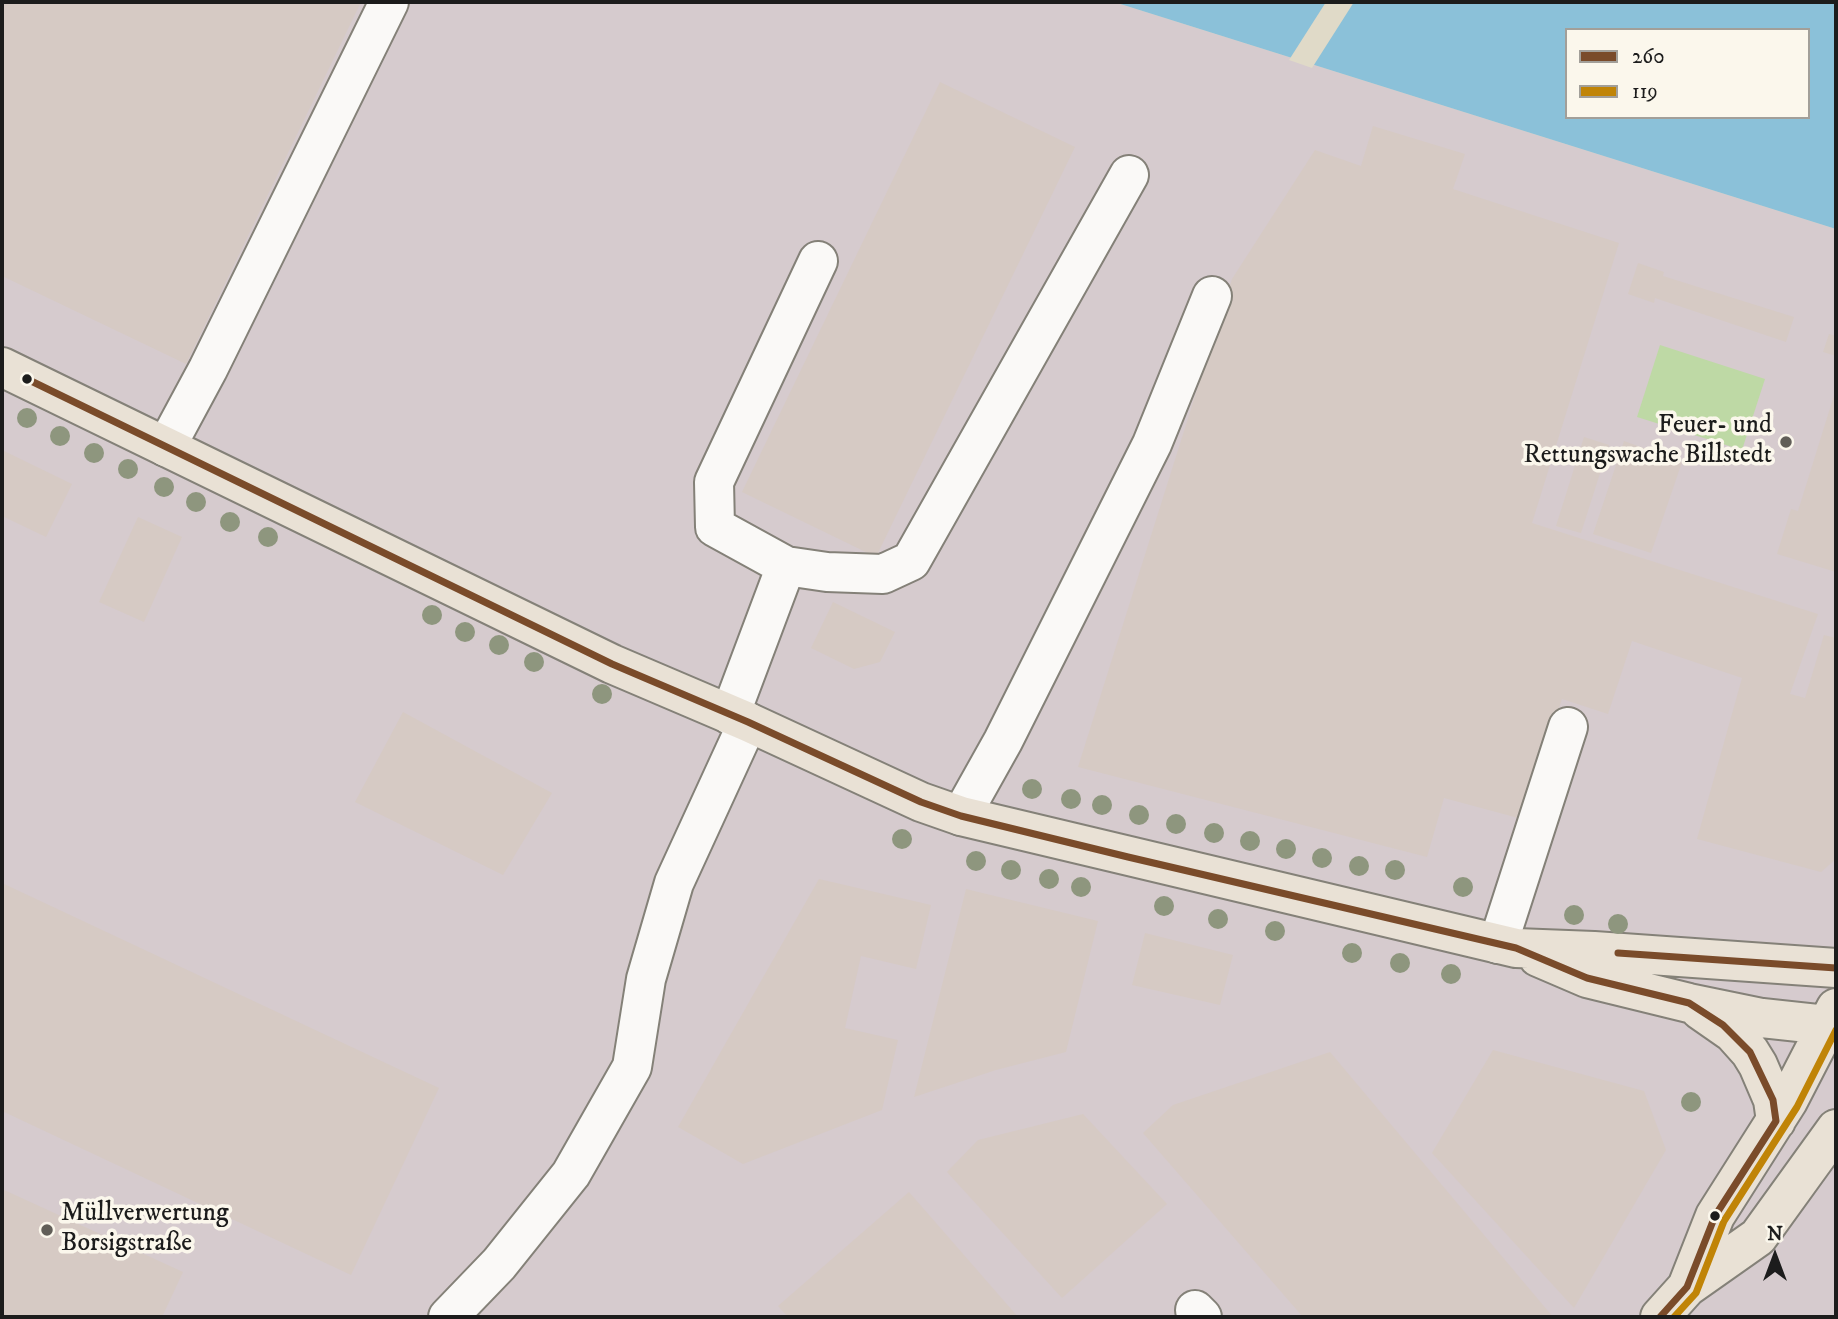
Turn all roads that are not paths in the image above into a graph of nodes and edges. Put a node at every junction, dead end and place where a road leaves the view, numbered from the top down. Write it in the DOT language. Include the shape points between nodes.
graph roads {
  1 [pos="389,2"];
  2 [pos="1129,175"];
  3 [pos="818,261"];
  4 [pos="1212,296"];
  5 [pos="2,366"];
  6 [pos="166,447"];
  7 [pos="786,566"];
  8 [pos="739,718"];
  9 [pos="1568,727"];
  10 [pos="961,816"];
  11 [pos="1507,946"];
  12 [pos="1836,968"];
  13 [pos="1689,1003"];
  14 [pos="1834,1020"];
  15 [pos="1776,1121"];
  16 [pos="1836,1129"];
  17 [pos="1688,1287"];
  18 [pos="448,1317"];
  19 [pos="1660,1317"];
  1 -- 6 [label="lane"];
  2 -- 7 [label="lane" via="911,561 883,574"];
  3 -- 7 [label="lane" via="714,482 715,527"];
  4 -- 10 [label="lane" via="1152,444"];
  5 -- 6 [label="main road"];
  6 -- 8 [label="main road" via="612,664"];
  7 -- 8 [label="lane"];
  8 -- 10 [label="main road"];
  8 -- 18 [label="lane" via="674,883 646,979 632,1067 571,1174 499,1264"];
  9 -- 11 [label="lane"];
  10 -- 11 [label="main road"];
  11 -- 12 [label="main road"];
  11 -- 13 [label="main road" via="1587,978"];
  13 -- 14 [label="main road" via="1762,1018"];
  13 -- 15 [label="main road" via="1723,1025 1750,1052 1773,1100"];
  14 -- 15 [label="main road"];
  15 -- 17 [label="main road" via="1715,1216"];
  16 -- 17 [label="main road" via="1758,1237"];
  17 -- 19 [label="main road"];
}
